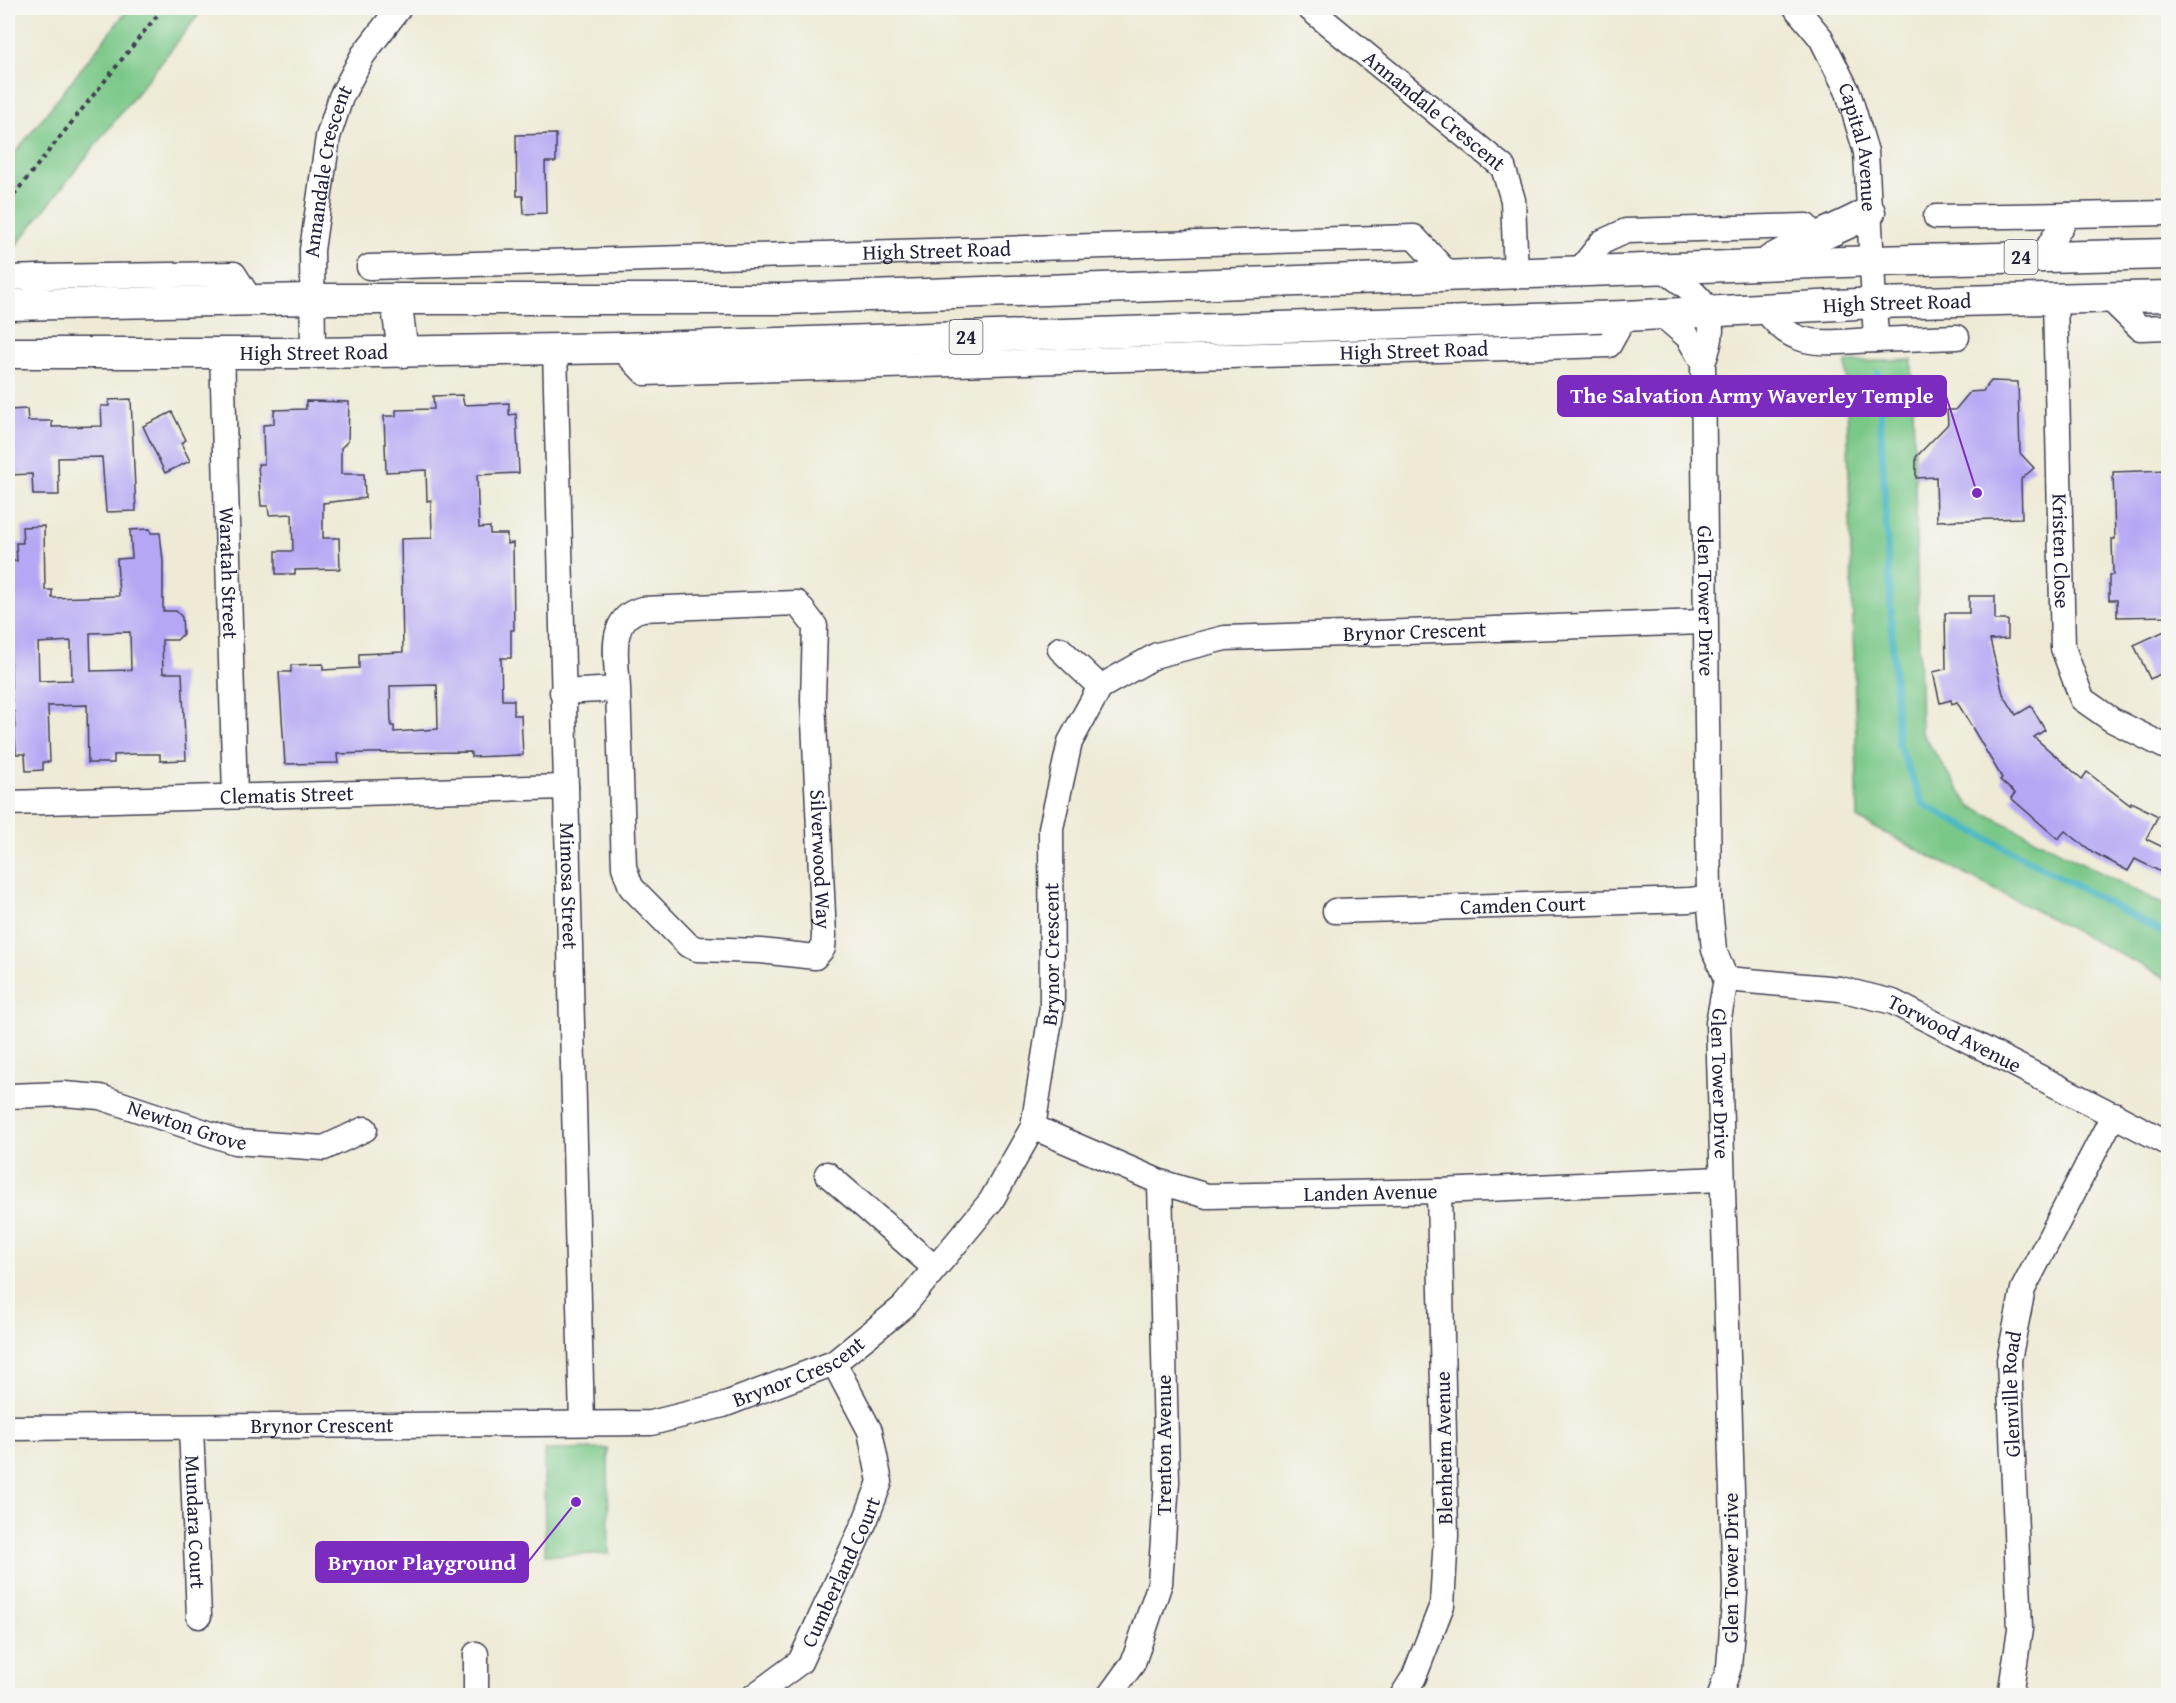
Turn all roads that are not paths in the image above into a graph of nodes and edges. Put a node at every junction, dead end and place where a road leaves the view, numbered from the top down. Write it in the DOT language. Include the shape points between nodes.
graph roads {
  1 [pos="399,8"];
  2 [pos="1309,8"];
  3 [pos="1796,8"];
  4 [pos="1870,213"];
  5 [pos="2169,213"];
  6 [pos="2068,215"];
  7 [pos="1936,217"];
  8 [pos="1806,226"];
  9 [pos="1755,228"];
  10 [pos="2169,254"];
  11 [pos="2042,257"];
  12 [pos="1873,261"];
  13 [pos="1759,265"];
  14 [pos="406,266"];
  15 [pos="369,267"];
  16 [pos="1662,269"];
  17 [pos="1579,271"];
  18 [pos="1516,275"];
  19 [pos="1450,276"];
  20 [pos="8,278"];
  21 [pos="26,296"];
  22 [pos="2169,296"];
  23 [pos="2109,298"];
  24 [pos="312,299"];
  25 [pos="2055,299"];
  26 [pos="396,300"];
  27 [pos="1875,303"];
  28 [pos="1766,310"];
  29 [pos="1708,313"];
  30 [pos="1662,315"];
  31 [pos="2169,327"];
  32 [pos="1957,338"];
  33 [pos="1876,340"];
  34 [pos="555,348"];
  35 [pos="222,351"];
  36 [pos="8,352"];
  37 [pos="403,352"];
  38 [pos="313,353"];
  39 [pos="1703,363"];
  40 [pos="1704,622"];
  41 [pos="1059,649"];
  42 [pos="1100,687"];
  43 [pos="618,689"];
  44 [pos="562,692"];
  45 [pos="2169,748"];
  46 [pos="566,787"];
  47 [pos="235,795"];
  48 [pos="8,803"];
  49 [pos="1709,897"];
  50 [pos="1335,910"];
  51 [pos="1726,979"];
  52 [pos="8,1096"];
  53 [pos="2114,1114"];
  54 [pos="1033,1127"];
  55 [pos="364,1129"];
  56 [pos="2169,1143"];
  57 [pos="827,1174"];
  58 [pos="1721,1179"];
  59 [pos="1160,1182"];
  60 [pos="1439,1191"];
  61 [pos="935,1268"];
  62 [pos="834,1363"];
  63 [pos="582,1423"];
  64 [pos="8,1428"];
  65 [pos="191,1428"];
  66 [pos="199,1616"];
  67 [pos="476,1654"];
  68 [pos="476,1695"];
  69 [pos="754,1695"];
  70 [pos="1109,1695"];
  71 [pos="1402,1695"];
  72 [pos="1720,1695"];
  73 [pos="2010,1695"];
  1 -- 24 [label="street, Annandale Crescent" via="363,56 341,97 328,137 312,249"];
  2 -- 18 [label="street, Annandale Crescent" via="1503,167 1513,200"];
  3 -- 4 [label="street, Capital Avenue" via="1821,38 1848,93 1866,153"];
  4 -- 12 [label="street, Capital Avenue"];
  4 -- 13 [label="main road"];
  5 -- 6 [label="street"];
  6 -- 7 [label="street"];
  6 -- 11 [label="street"];
  8 -- 9 [label="street"];
  9 -- 13 [label="street"];
  9 -- 17 [label="street" via="1626,231 1602,242"];
  10 -- 11 [label="main road, High Street Road / 24"];
  11 -- 12 [label="main road, High Street Road / 24"];
  12 -- 13 [label="main road, High Street Road / 24"];
  12 -- 27 [label="street, Capital Avenue"];
  13 -- 16 [label="main road, High Street Road / 24"];
  14 -- 15 [label="street, High Street Road"];
  14 -- 19 [label="street, High Street Road" via="1414,237"];
  14 -- 26 [label="street"];
  16 -- 17 [label="main road, High Street Road / 24"];
  16 -- 29 [label="street" via="1696,295"];
  17 -- 18 [label="main road, High Street Road / 24"];
  18 -- 19 [label="main road, High Street Road / 24"];
  19 -- 26 [label="main road, High Street Road / 24" via="784,298"];
  20 -- 21 [label="street, High Street Road"];
  21 -- 24 [label="main road, High Street Road / 24"];
  22 -- 23 [label="main road, High Street Road / 24"];
  23 -- 25 [label="main road, High Street Road / 24"];
  23 -- 31 [label="street" via="2140,328"];
  24 -- 26 [label="main road, High Street Road / 24"];
  24 -- 38 [label="street, Annandale Crescent"];
  25 -- 27 [label="main road, High Street Road / 24"];
  25 -- 45 [label="street, Kristen Close" via="2063,648 2082,699 2112,720"];
  26 -- 37 [label="main road"];
  27 -- 28 [label="main road, High Street Road / 24"];
  27 -- 33 [label="street, Capital Avenue"];
  28 -- 29 [label="main road, High Street Road / 24"];
  28 -- 33 [label="street" via="1776,325 1801,340"];
  29 -- 30 [label="main road, High Street Road / 24"];
  29 -- 39 [label="street, Glen Tower Drive" via="1712,337"];
  30 -- 34 [label="main road, High Street Road / 24"];
  30 -- 39 [label="street, Glen Tower Drive" via="1688,337"];
  32 -- 33 [label="street"];
  34 -- 37 [label="main road, High Street Road / 24"];
  34 -- 44 [label="street, Mimosa Street"];
  35 -- 36 [label="main road, High Street Road / 24"];
  35 -- 38 [label="main road, High Street Road / 24"];
  35 -- 47 [label="street, Waratah Street"];
  37 -- 38 [label="main road, High Street Road / 24"];
  39 -- 40 [label="street, Glen Tower Drive"];
  40 -- 42 [label="street, Brynor Crescent" via="1225,638 1157,655"];
  40 -- 49 [label="street, Glen Tower Drive"];
  41 -- 42 [label="street"];
  42 -- 54 [label="street, Brynor Crescent" via="1070,742 1051,828 1052,1007"];
  43 -- 43 [label="street, Silverwood Way" via="616,634 629,612 797,603 815,626 813,700 824,936 823,948 815,957 697,949 688,945 631,887 624,867"];
  43 -- 44 [label="street"];
  44 -- 46 [label="street, Mimosa Street"];
  46 -- 47 [label="street, Clematis Street"];
  46 -- 63 [label="street, Mimosa Street"];
  47 -- 48 [label="street, Clematis Street"];
  49 -- 50 [label="street, Camden Court"];
  49 -- 51 [label="street, Glen Tower Drive" via="1714,950"];
  51 -- 53 [label="street, Torwood Avenue" via="1840,989 1893,1002"];
  51 -- 58 [label="street, Glen Tower Drive" via="1718,1023"];
  52 -- 55 [label="street, Newton Grove" via="100,1097 235,1142 324,1148"];
  53 -- 56 [label="street, Torwood Avenue"];
  53 -- 73 [label="street, Glenville Road" via="2023,1289 2009,1360 2020,1629"];
  54 -- 59 [label="street, Landen Avenue"];
  54 -- 61 [label="street, Brynor Crescent" via="991,1201"];
  57 -- 61 [label="street"];
  58 -- 60 [label="street, Landen Avenue"];
  58 -- 72 [label="street, Glen Tower Drive" via="1735,1592 1730,1667"];
  59 -- 60 [label="street, Landen Avenue" via="1207,1196"];
  59 -- 70 [label="street, Trenton Avenue" via="1167,1482 1160,1584 1133,1663"];
  60 -- 71 [label="street, Blenheim Avenue" via="1446,1536 1442,1605 1414,1677"];
  61 -- 62 [label="street, Brynor Crescent" via="903,1307"];
  62 -- 63 [label="street, Brynor Crescent" via="723,1405 651,1423"];
  62 -- 69 [label="street, Cumberland Court" via="870,1431 880,1482 800,1662"];
  63 -- 65 [label="street, Brynor Crescent"];
  64 -- 65 [label="street, Brynor Crescent"];
  65 -- 66 [label="street, Mundara Court"];
  67 -- 68 [label="street"];
}
